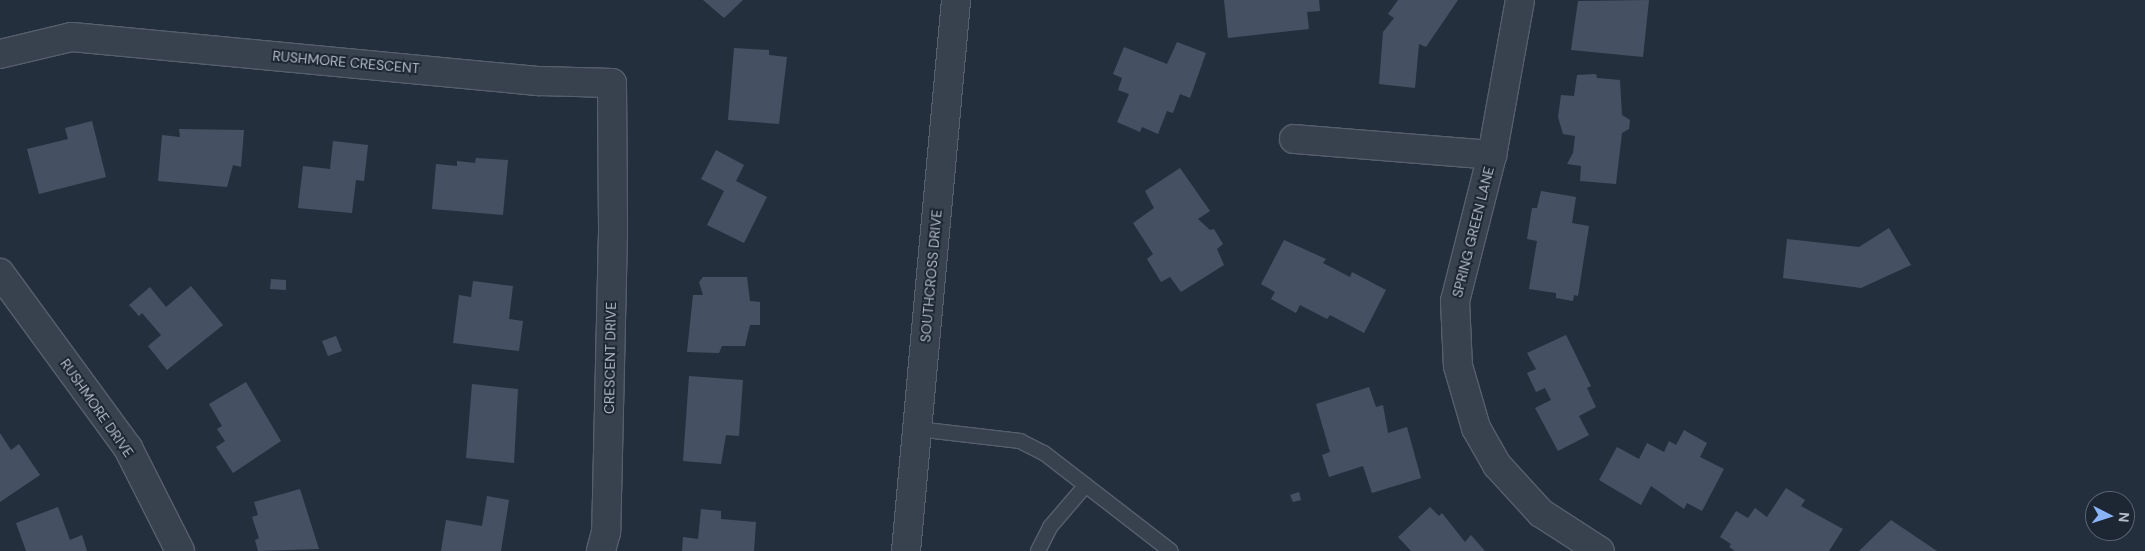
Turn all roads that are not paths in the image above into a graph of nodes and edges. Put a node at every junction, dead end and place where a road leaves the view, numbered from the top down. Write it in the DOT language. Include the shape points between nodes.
graph roads {
  1 [pos="956,0"];
  2 [pos="1520,0"];
  3 [pos="0,54"];
  4 [pos="1294,139"];
  5 [pos="1492,155"];
  6 [pos="611,165"];
  7 [pos="0,273"];
  8 [pos="917,429"];
  9 [pos="1086,485"];
  10 [pos="180,551"];
  11 [pos="601,551"];
  12 [pos="906,551"];
  13 [pos="1038,551"];
  14 [pos="1171,551"];
  15 [pos="1600,551"];
  1 -- 8 [label="street, SOUTHCROSS DRIVE"];
  2 -- 5 [label="street, SPRING GREEN LANE"];
  3 -- 6 [label="street, RUSHMORE CRESCENT" via="72,37 540,80 612,83"];
  4 -- 5 [label="street, SPRING GREEN LANE"];
  5 -- 15 [label="street, SPRING GREEN LANE" via="1455,301 1457,359 1469,408 1486,447 1527,499 1558,527"];
  6 -- 11 [label="street, CRESCENT DRIVE" via="613,232 606,522"];
  7 -- 10 [label="street, RUSHMORE DRIVE" via="128,448"];
  8 -- 9 [label="lane" via="1020,441 1044,453"];
  8 -- 12 [label="street, SOUTHCROSS DRIVE"];
  9 -- 13 [label="lane" via="1050,527"];
  9 -- 14 [label="lane"];
}
